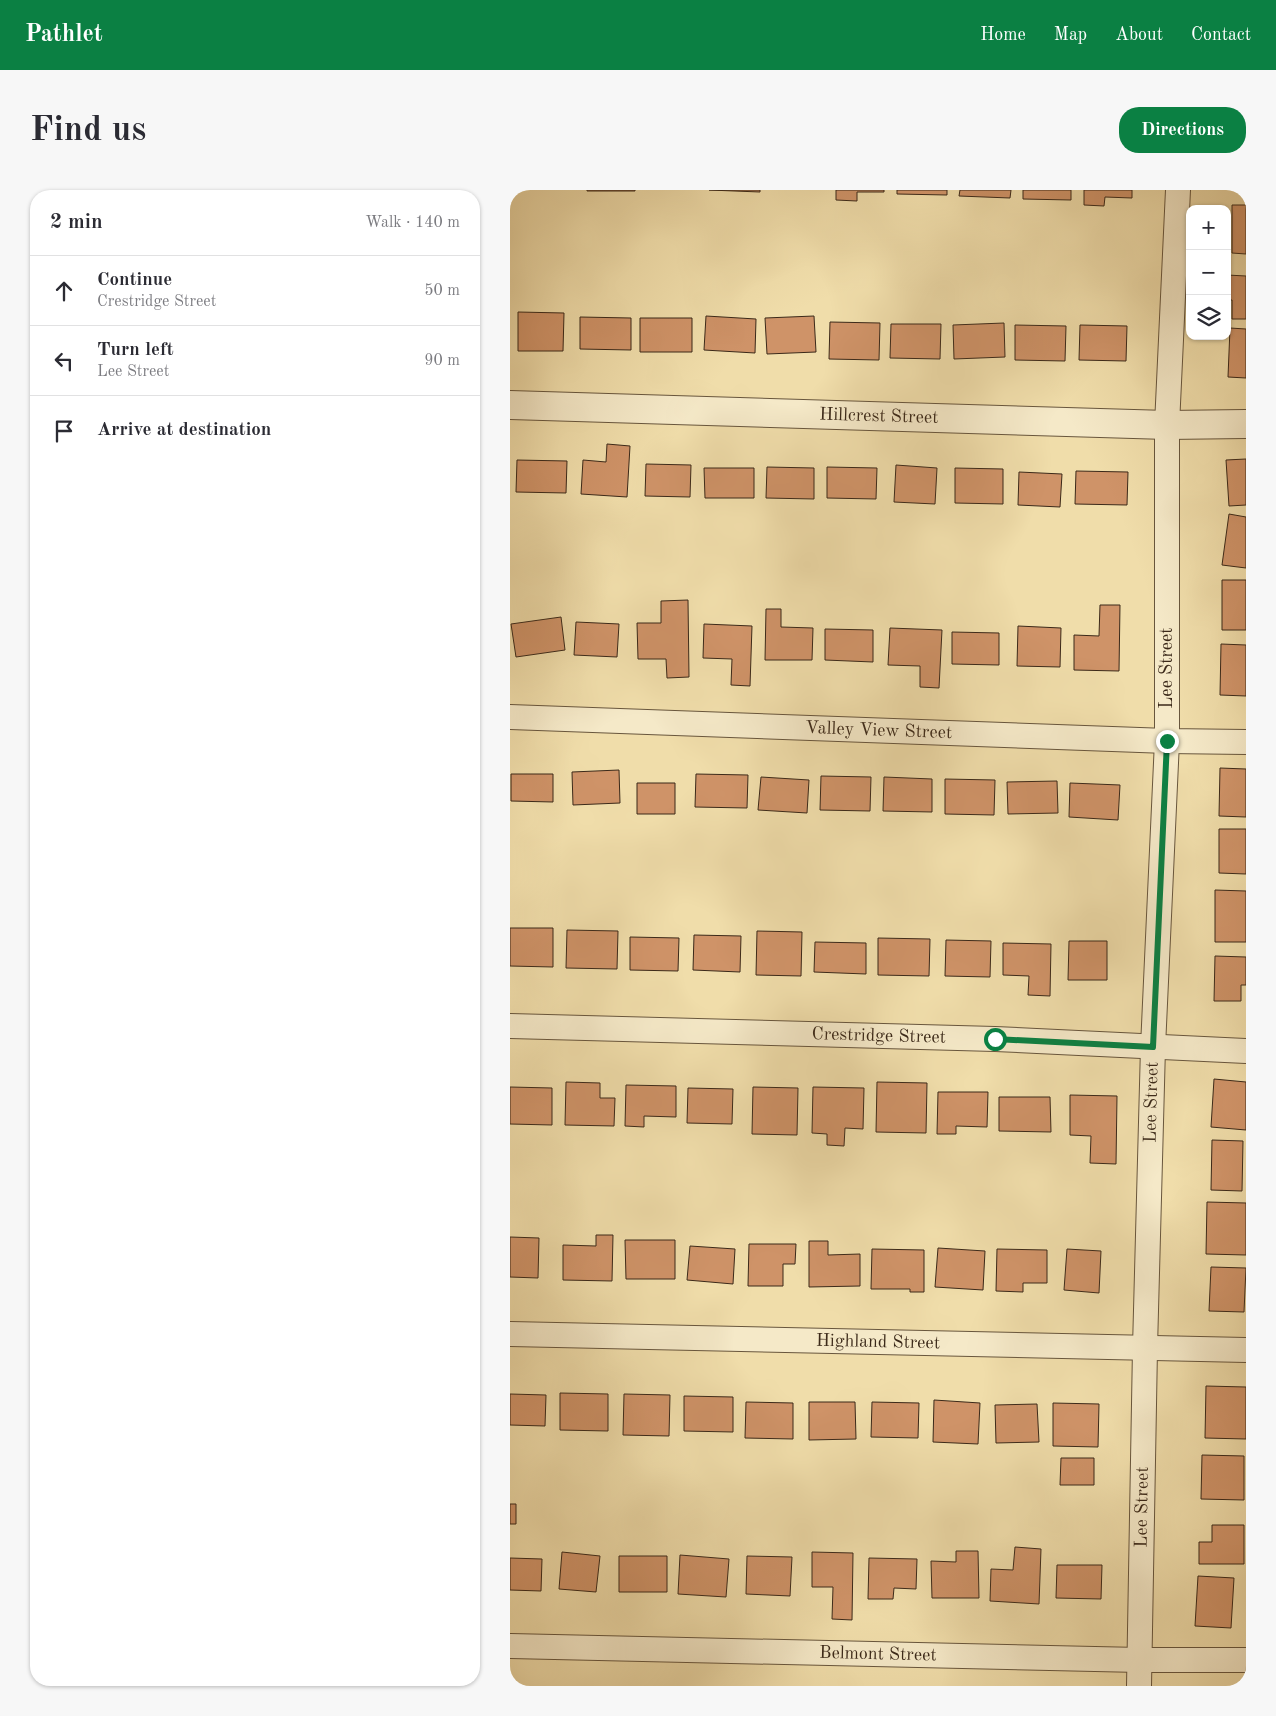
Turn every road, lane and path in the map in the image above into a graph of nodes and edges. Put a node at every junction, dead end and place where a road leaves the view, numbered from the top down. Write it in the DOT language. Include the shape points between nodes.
graph roads {
  1 [pos="1178,190"];
  2 [pos="510,405"];
  3 [pos="1246,424"];
  4 [pos="1167,425"];
  5 [pos="510,717"];
  6 [pos="1167,741"];
  7 [pos="1246,742"];
  8 [pos="510,1026"];
  9 [pos="1153,1047"];
  10 [pos="1246,1050"];
  11 [pos="510,1334"];
  12 [pos="1145,1348"];
  13 [pos="1246,1350"];
  14 [pos="510,1646"];
  15 [pos="1140,1660"];
  16 [pos="1246,1660"];
  17 [pos="1139,1686"];
  1 -- 4 [label="street, Lee Street"];
  2 -- 4 [label="street, Hillcrest Street"];
  3 -- 4 [label="street, Hillcrest Street"];
  4 -- 6 [label="street, Lee Street"];
  5 -- 6 [label="street, Valley View Street"];
  6 -- 7 [label="street, Valley View Street"];
  6 -- 9 [label="street, Lee Street"];
  8 -- 9 [label="street, Crestridge Street" via="995,1039"];
  9 -- 10 [label="street, Crestridge Street"];
  9 -- 12 [label="street, Lee Street"];
  11 -- 12 [label="street, Highland Street"];
  12 -- 13 [label="street, Highland Street"];
  12 -- 15 [label="street, Lee Street"];
  14 -- 15 [label="street, Belmont Street"];
  15 -- 16 [label="street, Belmont Street"];
  15 -- 17 [label="street, Lee Street"];
}
